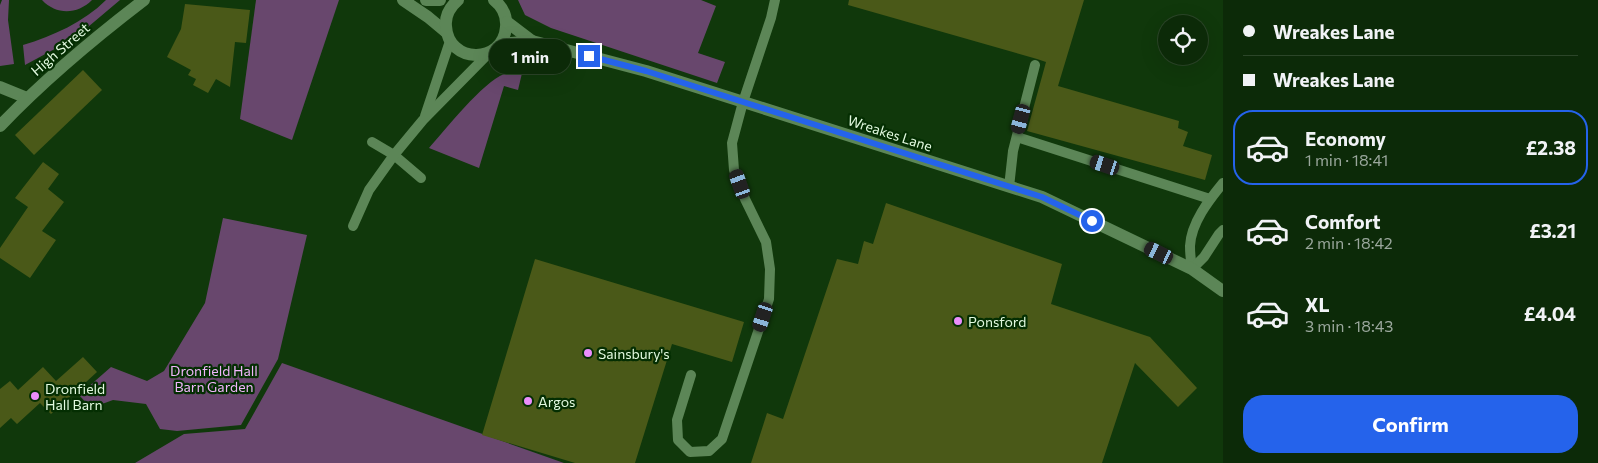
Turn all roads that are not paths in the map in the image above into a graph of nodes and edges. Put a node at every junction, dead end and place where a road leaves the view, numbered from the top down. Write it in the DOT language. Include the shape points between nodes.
graph roads {
  1 [pos="144,0"];
  2 [pos="403,0"];
  3 [pos="426,0"];
  4 [pos="440,0"];
  5 [pos="458,0"];
  6 [pos="494,0"];
  7 [pos="775,0"];
  8 [pos="504,11"];
  9 [pos="448,36"];
  10 [pos="532,41"];
  11 [pos="500,44"];
  12 [pos="490,52"];
  13 [pos="1035,65"];
  14 [pos="0,87"];
  15 [pos="27,98"];
  16 [pos="743,102"];
  17 [pos="424,120"];
  18 [pos="0,126"];
  19 [pos="1017,137"];
  20 [pos="372,142"];
  21 [pos="394,155"];
  22 [pos="421,178"];
  23 [pos="1223,183"];
  24 [pos="1009,187"];
  25 [pos="1210,199"];
  26 [pos="353,226"];
  27 [pos="1223,230"];
  28 [pos="1192,270"];
  29 [pos="1223,291"];
  30 [pos="691,375"];
  1 -- 15 [label="street, High Street"];
  2 -- 9 [label="street"];
  3 -- 4 [label="street"];
  5 -- 9 [label="street" via="448,12 445,22"];
  6 -- 8 [label="street, Wreakes Lane"];
  7 -- 16 [label="lane"];
  8 -- 10 [label="street, Wreakes Lane"];
  8 -- 11 [label="street" via="506,33"];
  9 -- 12 [label="street" via="464,53 481,55"];
  9 -- 17 [label="lane"];
  10 -- 11 [label="street, Wreakes Lane"];
  10 -- 16 [label="street, Wreakes Lane" via="646,71"];
  11 -- 12 [label="street"];
  12 -- 17 [label="lane"];
  13 -- 19 [label="lane"];
  14 -- 15 [label="street"];
  15 -- 18 [label="street, High Street"];
  16 -- 24 [label="street, Wreakes Lane"];
  16 -- 30 [label="lane" via="732,143 734,170 766,242 770,269 769,299 722,439 709,451 690,452 678,440 678,420"];
  17 -- 21 [label="lane"];
  19 -- 24 [label="lane"];
  19 -- 25 [label="lane"];
  20 -- 21 [label="lane"];
  21 -- 22 [label="lane"];
  21 -- 26 [label="lane" via="369,190"];
  23 -- 25 [label="lane"];
  24 -- 28 [label="street, Wreakes Lane" via="1042,197"];
  25 -- 28 [label="lane" via="1190,244"];
  27 -- 28 [label="lane"];
  28 -- 29 [label="street, Wreakes Lane"];
}
